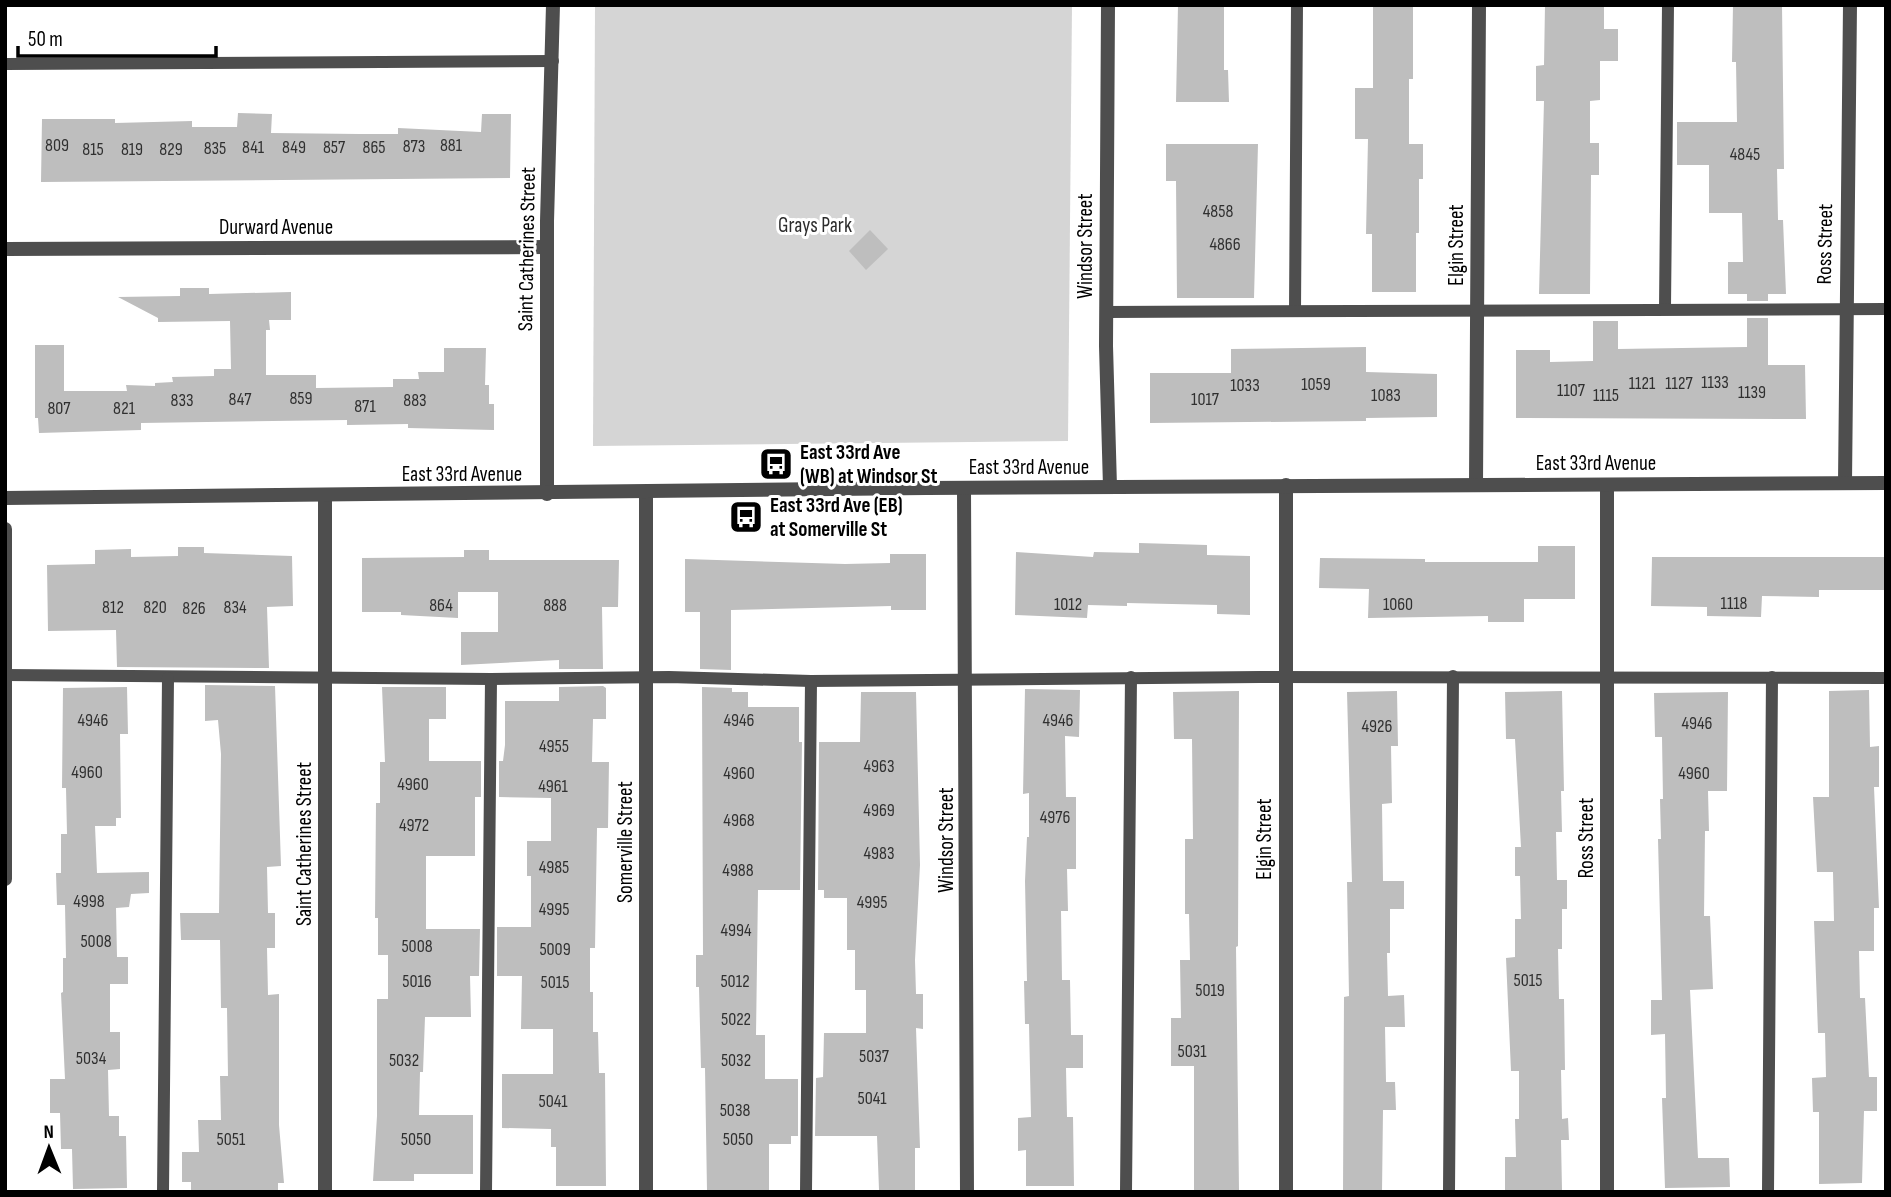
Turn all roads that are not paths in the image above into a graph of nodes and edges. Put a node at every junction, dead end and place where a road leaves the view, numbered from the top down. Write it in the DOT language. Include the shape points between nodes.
graph roads {
  1 [pos="553,5"];
  2 [pos="1108,5"];
  3 [pos="1297,5"];
  4 [pos="1479,5"];
  5 [pos="1668,5"];
  6 [pos="1850,5"];
  7 [pos="553,61"];
  8 [pos="5,64"];
  9 [pos="547,247"];
  10 [pos="5,249"];
  11 [pos="1665,308"];
  12 [pos="1845,309"];
  13 [pos="1886,309"];
  14 [pos="1477,310"];
  15 [pos="1295,311"];
  16 [pos="1106,312"];
  17 [pos="1845,483"];
  18 [pos="1886,483"];
  19 [pos="1286,485"];
  20 [pos="1476,485"];
  21 [pos="1607,485"];
  22 [pos="1110,487"];
  23 [pos="964,488"];
  24 [pos="646,493"];
  25 [pos="547,494"];
  26 [pos="325,496"];
  27 [pos="5,498"];
  28 [pos="5,529"];
  29 [pos="6,675"];
  30 [pos="1131,677"];
  31 [pos="1285,677"];
  32 [pos="1453,677"];
  33 [pos="1772,677"];
  34 [pos="168,678"];
  35 [pos="325,678"];
  36 [pos="1607,678"];
  37 [pos="1886,678"];
  38 [pos="491,679"];
  39 [pos="645,679"];
  40 [pos="967,680"];
  41 [pos="811,681"];
  42 [pos="5,879"];
  43 [pos="163,1192"];
  44 [pos="325,1192"];
  45 [pos="486,1192"];
  46 [pos="646,1192"];
  47 [pos="806,1192"];
  48 [pos="967,1192"];
  49 [pos="1125,1192"];
  50 [pos="1286,1192"];
  51 [pos="1449,1192"];
  52 [pos="1608,1192"];
  53 [pos="1768,1192"];
  1 -- 7 [label="street, Saint Catherines Street"];
  2 -- 16 [label="street, Windsor Street"];
  3 -- 15 [label="lane"];
  4 -- 14 [label="street, Elgin Street"];
  5 -- 11 [label="lane"];
  6 -- 12 [label="street, Ross Street"];
  7 -- 8 [label="lane"];
  7 -- 9 [label="street, Saint Catherines Street"];
  9 -- 10 [label="street, Durward Avenue"];
  9 -- 25 [label="street, Saint Catherines Street"];
  11 -- 12 [label="lane"];
  11 -- 14 [label="lane"];
  12 -- 13 [label="lane"];
  12 -- 17 [label="street, Ross Street"];
  14 -- 15 [label="lane"];
  14 -- 20 [label="street, Elgin Street"];
  15 -- 16 [label="lane"];
  16 -- 22 [label="street, Windsor Street"];
  17 -- 18 [label="street, East 33rd Avenue"];
  17 -- 21 [label="street, East 33rd Avenue"];
  19 -- 20 [label="street, East 33rd Avenue"];
  19 -- 22 [label="street, East 33rd Avenue"];
  19 -- 31 [label="street, Elgin Street"];
  20 -- 21 [label="street, East 33rd Avenue"];
  21 -- 36 [label="street, Ross Street"];
  22 -- 23 [label="street, East 33rd Avenue"];
  23 -- 24 [label="street, East 33rd Avenue"];
  23 -- 40 [label="street, Windsor Street"];
  24 -- 25 [label="street, East 33rd Avenue"];
  24 -- 39 [label="street, Somerville Street"];
  25 -- 26 [label="street, East 33rd Avenue"];
  26 -- 27 [label="street, East 33rd Avenue"];
  26 -- 35 [label="street, Saint Catherines Street"];
  28 -- 29 [label="street"];
  29 -- 34 [label="lane"];
  29 -- 42 [label="street"];
  30 -- 31 [label="lane"];
  30 -- 40 [label="lane"];
  30 -- 49 [label="lane"];
  31 -- 32 [label="lane"];
  31 -- 50 [label="street, Elgin Street"];
  32 -- 36 [label="lane"];
  32 -- 51 [label="lane"];
  33 -- 36 [label="lane"];
  33 -- 37 [label="lane"];
  33 -- 53 [label="lane"];
  34 -- 35 [label="lane"];
  34 -- 43 [label="lane"];
  35 -- 38 [label="lane"];
  35 -- 44 [label="street, Saint Catherines Street"];
  36 -- 52 [label="street, Ross Street"];
  38 -- 39 [label="lane"];
  38 -- 45 [label="lane"];
  39 -- 41 [label="lane"];
  39 -- 46 [label="street, Somerville Street"];
  40 -- 41 [label="lane"];
  40 -- 48 [label="street, Windsor Street"];
  41 -- 47 [label="lane"];
}
